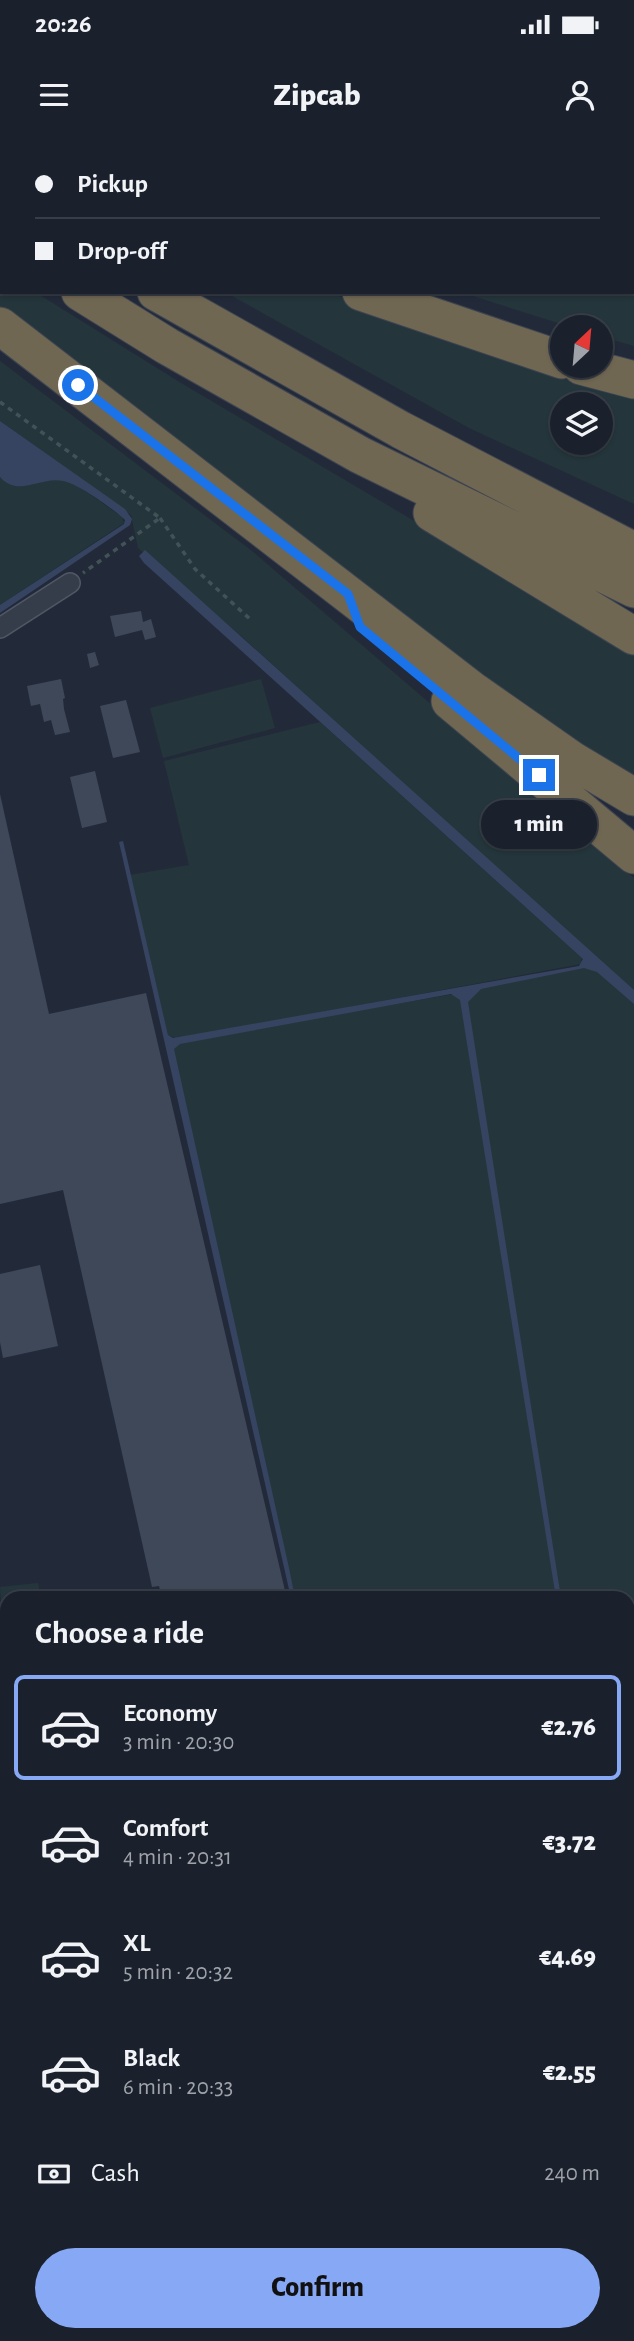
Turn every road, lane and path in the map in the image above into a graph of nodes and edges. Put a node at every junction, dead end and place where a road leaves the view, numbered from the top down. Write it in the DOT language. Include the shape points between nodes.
graph roads {
  1 [pos="83,294"];
  2 [pos="160,294"];
  3 [pos="366,294"];
  4 [pos="0,326"];
  5 [pos="550,356"];
  6 [pos="613,374"];
  7 [pos="634,380"];
  8 [pos="0,402"];
  9 [pos="360,455"];
  10 [pos="511,487"];
  11 [pos="160,518"];
  12 [pos="634,528"];
  13 [pos="634,551"];
  14 [pos="70,583"];
  15 [pos="634,589"];
  16 [pos="348,594"];
  17 [pos="251,620"];
  18 [pos="0,628"];
  19 [pos="634,636"];
  20 [pos="634,797"];
  21 [pos="634,855"];
  1 -- 9 [label="highway"];
  2 -- 10 [label="highway"];
  3 -- 5 [label="highway"];
  4 -- 16 [label="highway"];
  6 -- 7 [label="highway"];
  8 -- 11 [label="path"];
  9 -- 15 [label="highway"];
  9 -- 19 [label="highway" via="429,511"];
  10 -- 12 [label="highway"];
  10 -- 13 [label="highway"];
  11 -- 14 [label="path"];
  11 -- 17 [label="path" via="195,569"];
  14 -- 18 [label="street"];
  16 -- 20 [label="highway" via="472,690"];
  16 -- 21 [label="highway" via="360,627"];
}
